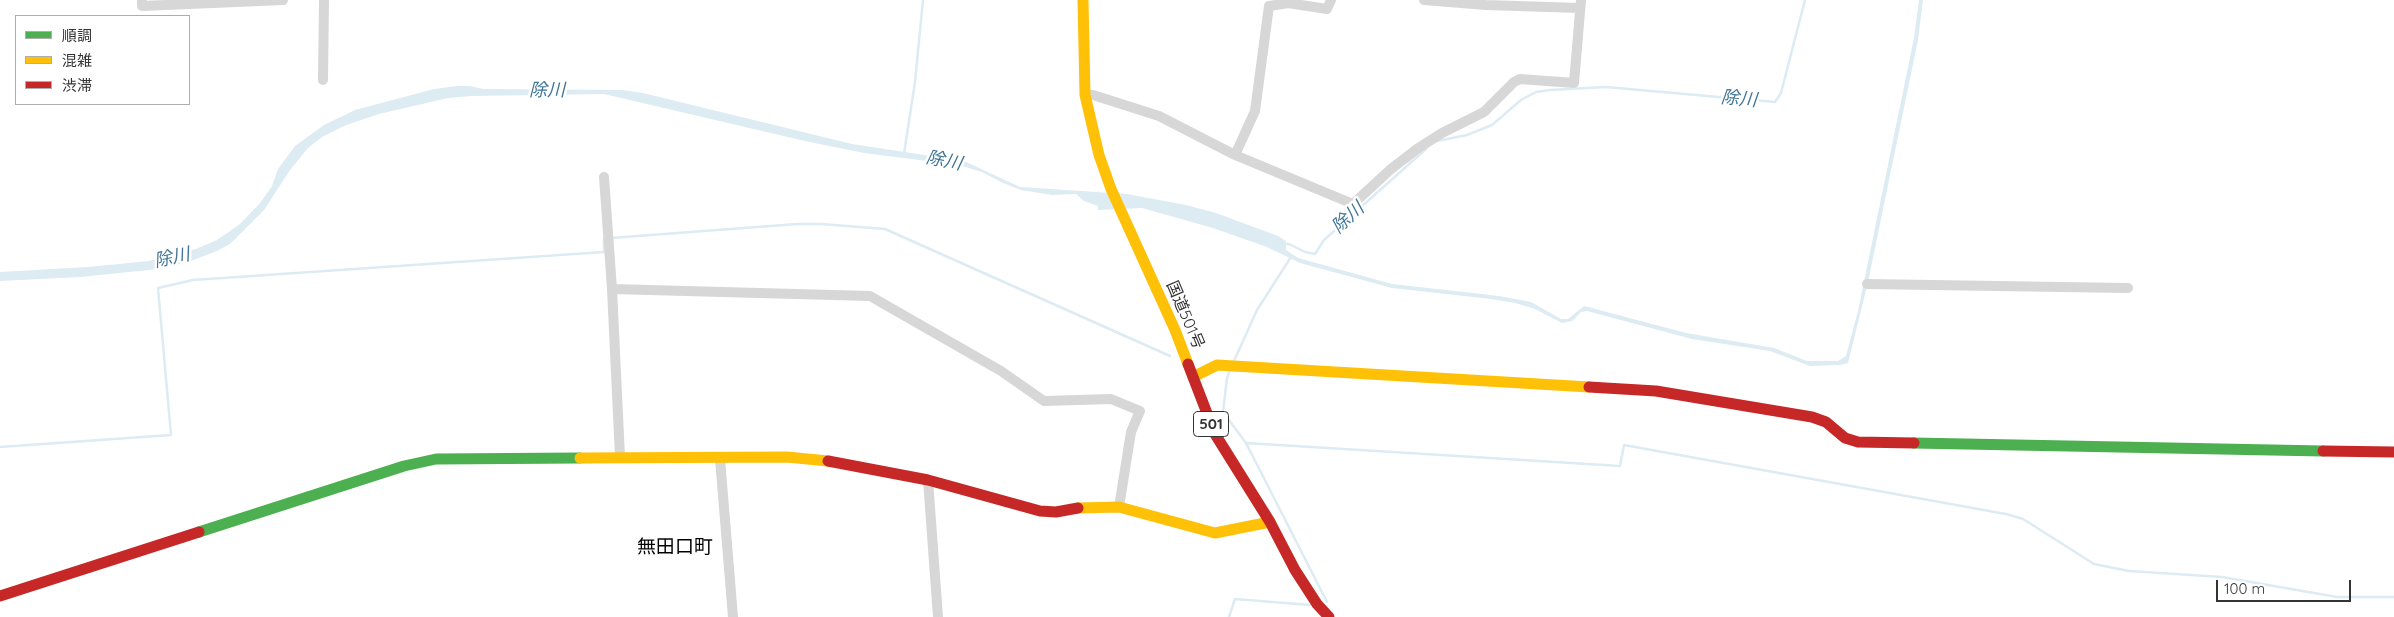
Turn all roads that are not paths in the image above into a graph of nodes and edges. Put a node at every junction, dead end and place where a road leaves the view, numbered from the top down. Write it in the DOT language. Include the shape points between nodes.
graph roads {
  1 [pos="142,0"];
  2 [pos="283,0"];
  3 [pos="324,0"];
  4 [pos="1083,0"];
  5 [pos="1331,0"];
  6 [pos="1424,0"];
  7 [pos="1580,4"];
  8 [pos="323,80"];
  9 [pos="1085,95"];
  10 [pos="1235,155"];
  11 [pos="604,177"];
  12 [pos="1867,284"];
  13 [pos="2128,288"];
  14 [pos="612,289"];
  15 [pos="1193,378"];
  16 [pos="2394,452"];
  17 [pos="620,457"];
  18 [pos="720,459"];
  19 [pos="928,480"];
  20 [pos="1119,506"];
  21 [pos="1270,522"];
  22 [pos="0,596"];
  23 [pos="733,617"];
  24 [pos="938,617"];
  25 [pos="1329,617"];
  1 -- 2 [label="street" via="142,6"];
  3 -- 8 [label="street"];
  4 -- 9 [label="main road, 国道501号 / 501"];
  5 -- 10 [label="street" via="1327,8 1288,3 1270,6 1255,111"];
  6 -- 7 [label="street" via="1486,5"];
  7 -- 10 [label="street" via="1574,83 1520,79 1514,82 1484,112 1417,149 1353,204"];
  9 -- 10 [label="street" via="1159,116"];
  9 -- 15 [label="main road, 国道501号 / 501" via="1099,155 1111,189 1175,330"];
  11 -- 14 [label="street"];
  12 -- 13 [label="street"];
  14 -- 17 [label="street"];
  14 -- 20 [label="street" via="870,296 1001,371 1044,401 1111,399 1140,411 1131,432"];
  15 -- 16 [label="main road" via="1217,365 1656,391 1812,417 1826,422 1845,438 1858,442"];
  15 -- 21 [label="main road, 国道501号 / 501" via="1214,434"];
  17 -- 18 [label="main road"];
  17 -- 22 [label="main road" via="436,460 404,466"];
  18 -- 19 [label="main road" via="787,457 827,460"];
  18 -- 23 [label="street"];
  19 -- 20 [label="main road" via="1040,511"];
  19 -- 24 [label="street"];
  20 -- 21 [label="main road" via="1216,533"];
  21 -- 25 [label="main road, 国道501号 / 501" via="1317,604"];
}
